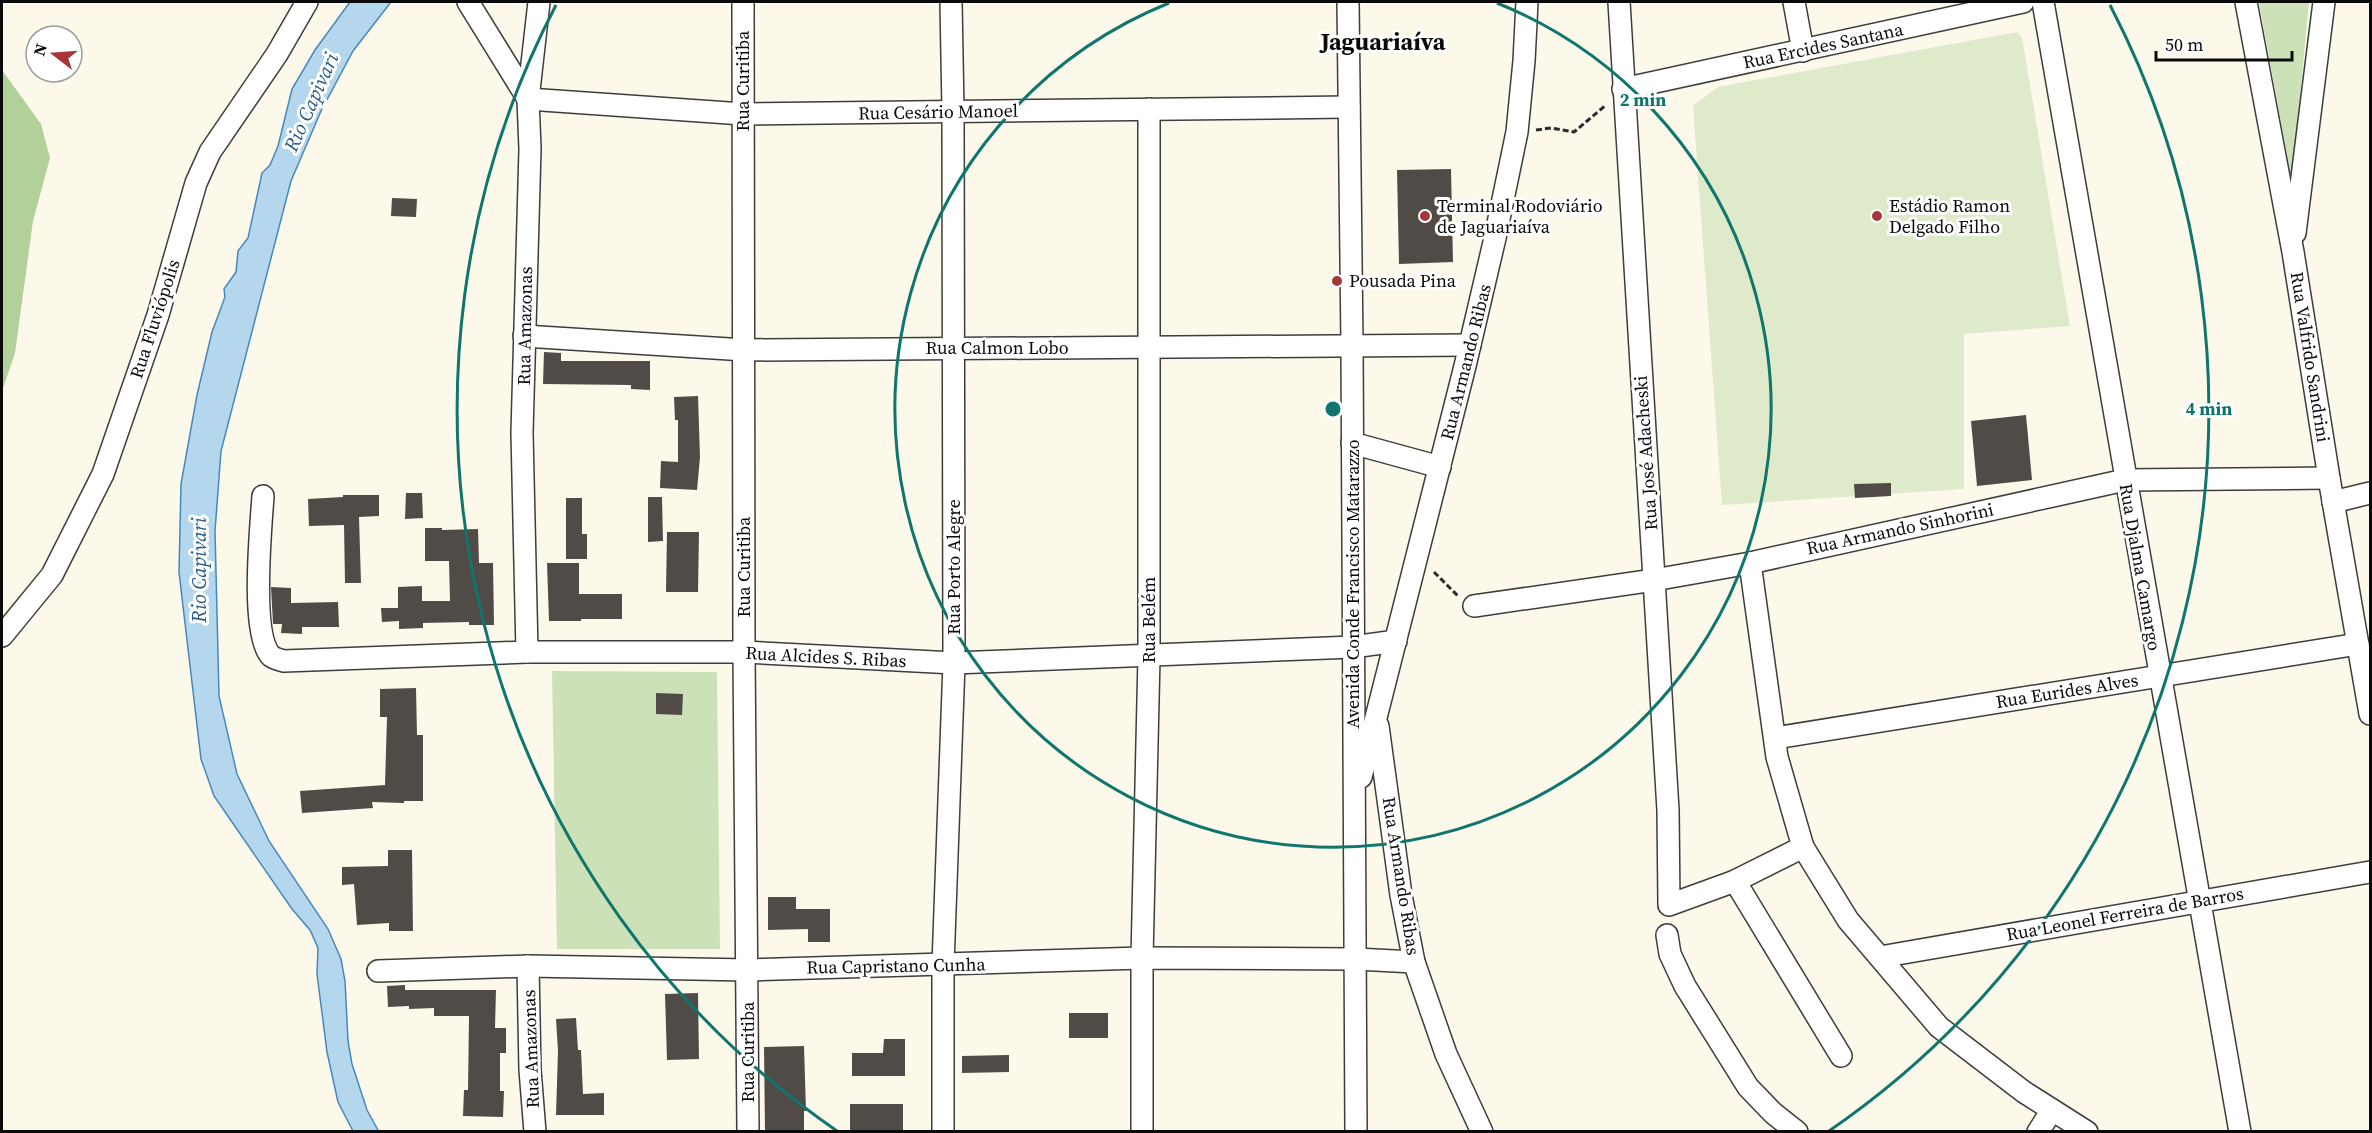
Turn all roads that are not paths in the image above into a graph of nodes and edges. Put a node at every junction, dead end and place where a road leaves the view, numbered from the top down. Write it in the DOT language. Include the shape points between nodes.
graph roads {
  1 [pos="307,2"];
  2 [pos="468,2"];
  3 [pos="539,2"];
  4 [pos="742,2"];
  5 [pos="951,2"];
  6 [pos="1348,2"];
  7 [pos="1527,2"];
  8 [pos="1619,2"];
  9 [pos="1794,2"];
  10 [pos="2023,2"];
  11 [pos="2043,2"];
  12 [pos="2246,2"];
  13 [pos="2324,2"];
  14 [pos="1803,51"];
  15 [pos="1623,89"];
  16 [pos="528,99"];
  17 [pos="1349,106"];
  18 [pos="1149,109"];
  19 [pos="953,111"];
  20 [pos="743,114"];
  21 [pos="2293,252"];
  22 [pos="524,336"];
  23 [pos="1352,345"];
  24 [pos="1470,345"];
  25 [pos="1149,346"];
  26 [pos="954,348"];
  27 [pos="745,350"];
  28 [pos="1352,443"];
  29 [pos="1440,467"];
  30 [pos="2329,478"];
  31 [pos="2125,480"];
  32 [pos="2370,493"];
  33 [pos="262,496"];
  34 [pos="2333,502"];
  35 [pos="1750,563"];
  36 [pos="1654,580"];
  37 [pos="1474,606"];
  38 [pos="2,636"];
  39 [pos="1396,642"];
  40 [pos="2358,644"];
  41 [pos="1353,647"];
  42 [pos="527,652"];
  43 [pos="744,652"];
  44 [pos="1149,657"];
  45 [pos="954,663"];
  46 [pos="2160,676"];
  47 [pos="2370,714"];
  48 [pos="1377,717"];
  49 [pos="1775,738"];
  50 [pos="1354,806"];
  51 [pos="1803,848"];
  52 [pos="2370,872"];
  53 [pos="1735,881"];
  54 [pos="2200,902"];
  55 [pos="1667,935"];
  56 [pos="1880,957"];
  57 [pos="1142,958"];
  58 [pos="1356,959"];
  59 [pos="1414,962"];
  60 [pos="943,965"];
  61 [pos="528,966"];
  62 [pos="747,970"];
  63 [pos="378,971"];
  64 [pos="1841,1056"];
  65 [pos="2052,1110"];
  66 [pos="535,1131"];
  67 [pos="748,1131"];
  68 [pos="943,1131"];
  69 [pos="1142,1131"];
  70 [pos="1356,1131"];
  71 [pos="1482,1131"];
  72 [pos="1797,1131"];
  73 [pos="2038,1131"];
  74 [pos="2087,1131"];
  75 [pos="2240,1131"];
  1 -- 38 [label="street, Rua Fluviópolis" via="277,54 210,152 196,183 158,315 103,474 52,574"];
  2 -- 16 [label="street"];
  3 -- 16 [label="street, Rua Amazonas"];
  4 -- 20 [label="street, Rua Curitiba"];
  5 -- 19 [label="street, Rua Porto Alegre"];
  6 -- 17 [label="street, Avenida Conde Francisco Matarazzo"];
  7 -- 24 [label="street, Rua Armando Ribas" via="1517,132"];
  8 -- 15 [label="street, Rua José Adacheski"];
  9 -- 14 [label="street"];
  10 -- 14 [label="street, Rua Ercides Santana"];
  11 -- 31 [label="street, Rua Djalma Camargo"];
  12 -- 21 [label="street, Rua Valfrido Sandrini"];
  13 -- 21 [label="street"];
  14 -- 15 [label="street, Rua Ercides Santana"];
  15 -- 36 [label="street, Rua José Adacheski"];
  16 -- 20 [label="street, Rua Cesário Manoel"];
  16 -- 22 [label="street, Rua Amazonas"];
  17 -- 18 [label="street, Rua Cesário Manoel"];
  17 -- 23 [label="street, Avenida Conde Francisco Matarazzo"];
  18 -- 19 [label="street, Rua Cesário Manoel"];
  18 -- 25 [label="street, Rua Belém"];
  19 -- 20 [label="street, Rua Cesário Manoel"];
  19 -- 26 [label="street, Rua Porto Alegre"];
  20 -- 27 [label="street, Rua Curitiba"];
  21 -- 30 [label="street, Rua Valfrido Sandrini"];
  22 -- 27 [label="street, Rua Calmon Lobo"];
  22 -- 42 [label="street, Rua Amazonas"];
  23 -- 24 [label="street, Rua Calmon Lobo"];
  23 -- 25 [label="street, Rua Calmon Lobo"];
  23 -- 28 [label="street, Avenida Conde Francisco Matarazzo"];
  24 -- 29 [label="street, Rua Armando Ribas"];
  25 -- 26 [label="street, Rua Calmon Lobo"];
  25 -- 44 [label="street, Rua Belém"];
  26 -- 27 [label="street, Rua Calmon Lobo"];
  26 -- 45 [label="street, Rua Porto Alegre"];
  27 -- 43 [label="street, Rua Curitiba"];
  28 -- 29 [label="street"];
  28 -- 41 [label="street, Avenida Conde Francisco Matarazzo"];
  29 -- 39 [label="street, Rua Armando Ribas"];
  30 -- 31 [label="street, Rua Armando Sinhorini"];
  30 -- 34 [label="street, Rua Valfrido Sandrini"];
  31 -- 35 [label="street, Rua Armando Sinhorini"];
  31 -- 46 [label="street, Rua Djalma Camargo"];
  32 -- 34 [label="street"];
  33 -- 42 [label="street, Rua Alcides S. Ribas" via="259,598 263,641 272,657 299,662"];
  34 -- 40 [label="street, Rua Valfrido Sandrini"];
  35 -- 36 [label="street, Rua Armando Sinhorini"];
  35 -- 49 [label="street"];
  36 -- 37 [label="street, Rua Armando Sinhorini"];
  36 -- 53 [label="street, Rua José Adacheski" via="1669,831 1669,905"];
  39 -- 41 [label="street, Rua Alcides S. Ribas"];
  39 -- 48 [label="street, Rua Armando Ribas"];
  40 -- 46 [label="street, Rua Eurides Alves"];
  40 -- 47 [label="street, Rua Valfrido Sandrini"];
  41 -- 44 [label="street, Rua Alcides S. Ribas"];
  41 -- 50 [label="street, Avenida Conde Francisco Matarazzo"];
  42 -- 43 [label="street, Rua Alcides S. Ribas"];
  43 -- 45 [label="street, Rua Alcides S. Ribas"];
  43 -- 62 [label="street, Rua Curitiba"];
  44 -- 45 [label="street, Rua Alcides S. Ribas"];
  44 -- 57 [label="street, Rua Belém"];
  45 -- 60 [label="street, Rua Porto Alegre"];
  46 -- 49 [label="street, Rua Eurides Alves"];
  46 -- 54 [label="street, Rua Djalma Camargo"];
  48 -- 50 [label="street, Rua Armando Ribas"];
  48 -- 59 [label="street, Rua Armando Ribas"];
  49 -- 51 [label="street"];
  50 -- 58 [label="street, Avenida Conde Francisco Matarazzo"];
  51 -- 53 [label="street"];
  51 -- 56 [label="street" via="1848,920"];
  52 -- 54 [label="street, Rua Leonel Ferreira de Barros"];
  53 -- 64 [label="street"];
  54 -- 56 [label="street, Rua Leonel Ferreira de Barros"];
  54 -- 75 [label="street, Rua Djalma Camargo"];
  55 -- 72 [label="street" via="1670,954 1685,986 1748,1087"];
  56 -- 65 [label="street" via="1939,1027"];
  57 -- 58 [label="street, Rua Capristano Cunha"];
  57 -- 60 [label="street, Rua Capristano Cunha"];
  57 -- 69 [label="street, Rua Belém"];
  58 -- 59 [label="street, Rua Capristano Cunha"];
  58 -- 70 [label="street, Avenida Conde Francisco Matarazzo"];
  59 -- 71 [label="street, Rua Armando Ribas" via="1446,1054"];
  60 -- 62 [label="street, Rua Capristano Cunha"];
  60 -- 68 [label="street, Rua Porto Alegre"];
  61 -- 62 [label="street, Rua Capristano Cunha"];
  61 -- 63 [label="street, Rua Capristano Cunha"];
  61 -- 66 [label="street, Rua Amazonas"];
  62 -- 67 [label="street, Rua Curitiba"];
  65 -- 73 [label="street"];
  65 -- 74 [label="street"];
}
